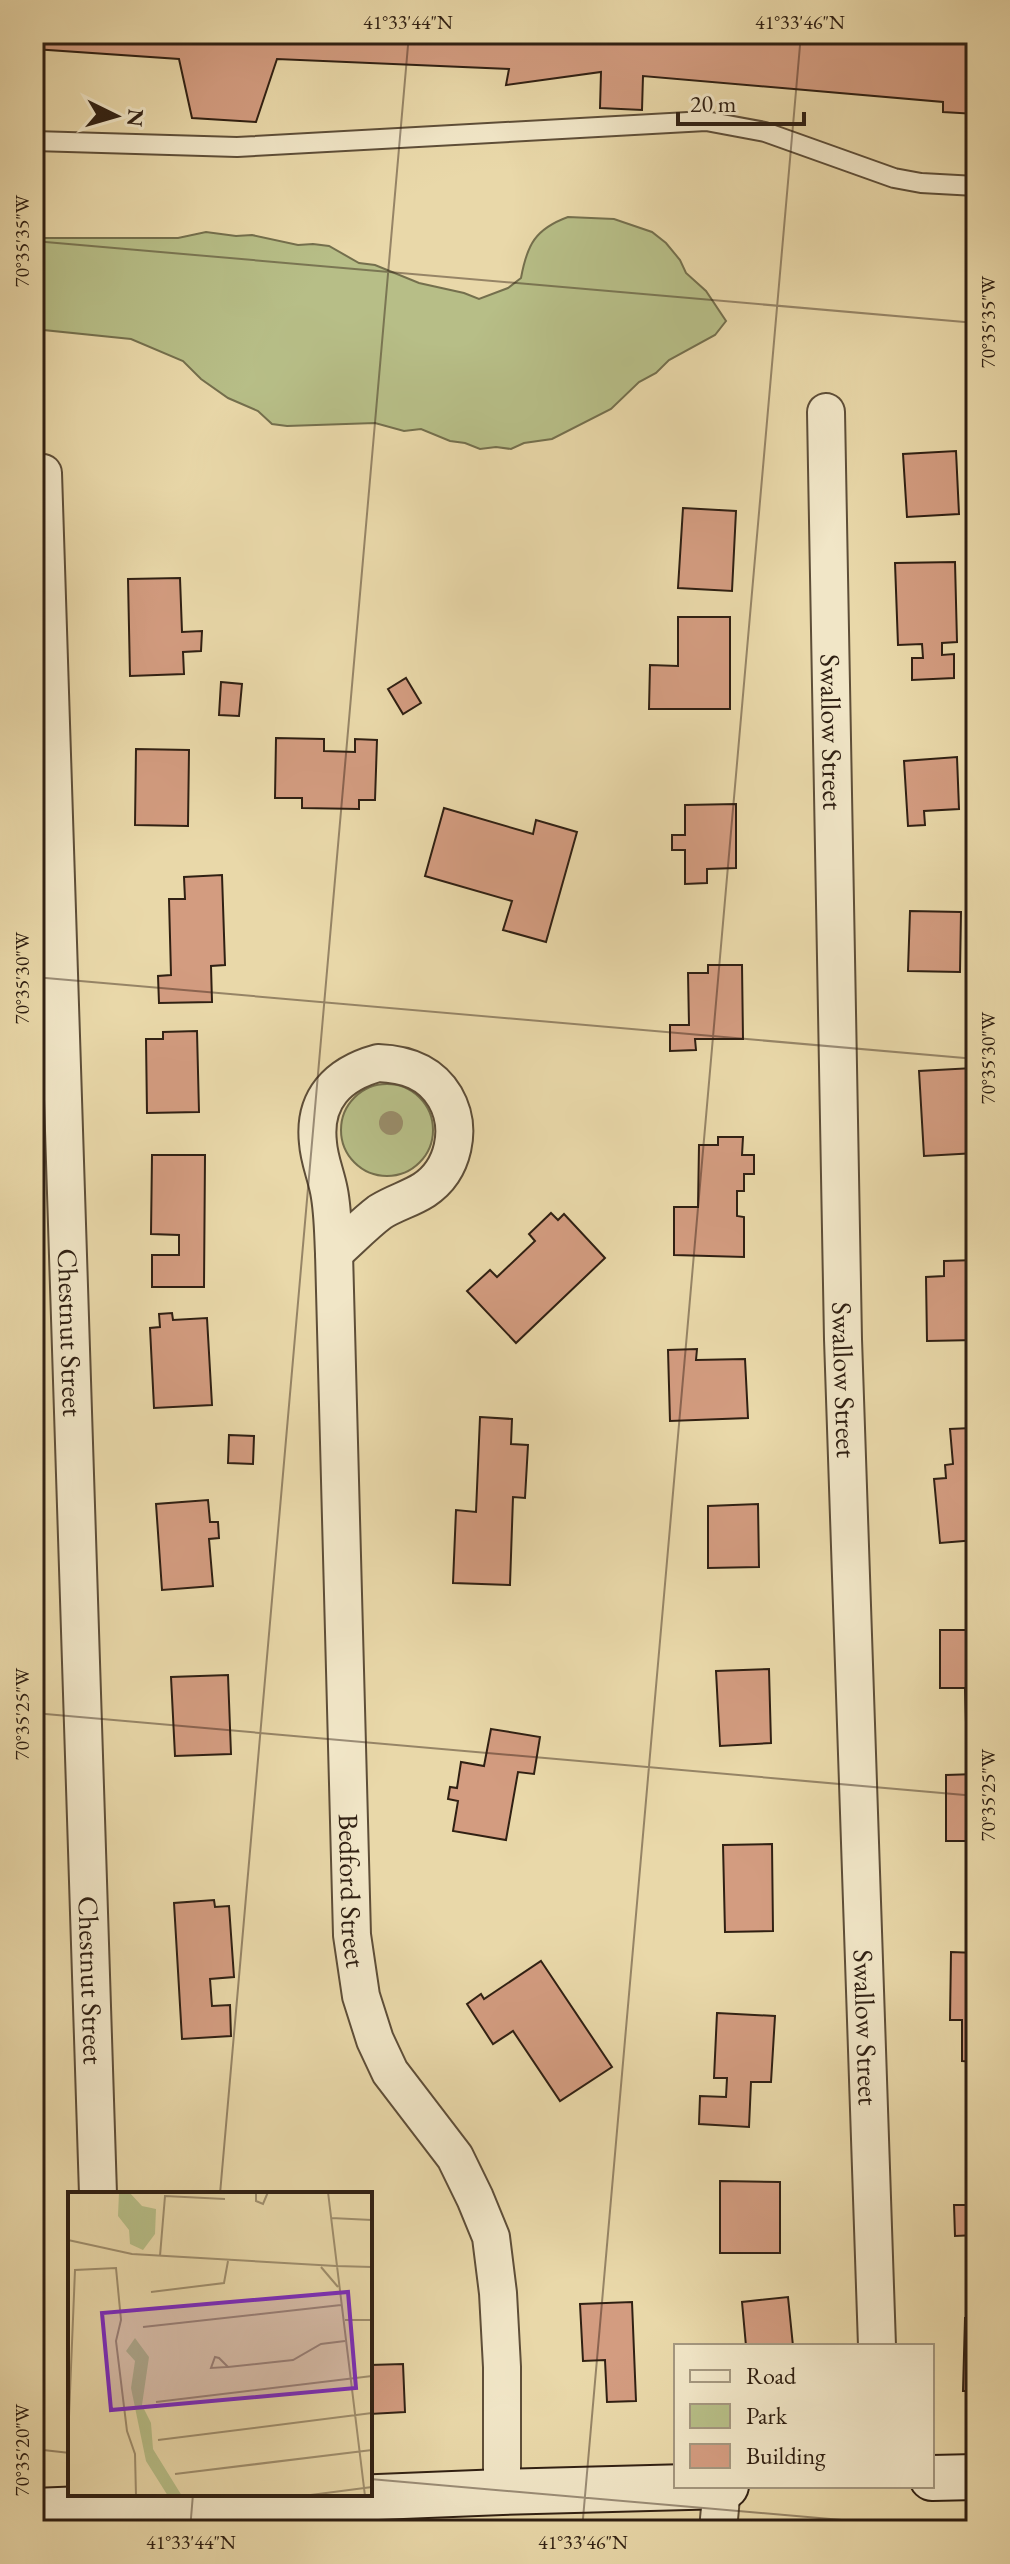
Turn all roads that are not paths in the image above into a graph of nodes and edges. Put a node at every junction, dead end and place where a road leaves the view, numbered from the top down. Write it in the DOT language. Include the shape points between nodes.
graph roads {
  1 [pos="34,141"];
  2 [pos="976,186"];
  3 [pos="826,412"];
  4 [pos="43,473"];
  5 [pos="334,1253"];
  6 [pos="98,2192"];
  7 [pos="877,2344"];
  8 [pos="976,2477"];
  9 [pos="934,2478"];
  10 [pos="674,2487"];
  11 [pos="724,2488"];
  12 [pos="502,2492"];
  13 [pos="34,2511"];
  14 [pos="108,2511"];
  15 [pos="718,2530"];
  1 -- 2 [label="lane" via="237,147 706,121 765,132 894,178"];
  3 -- 7 [label="street, Swallow Street" via="843,1339"];
  4 -- 6 [label="street, Chestnut Street"];
  5 -- 5 [label="street, Bedford Street" via="380,1213 425,1190 452,1153 455,1130 445,1097 421,1073 400,1064 356,1069 324,1100 318,1145 330,1197"];
  5 -- 12 [label="street, Bedford Street" via="352,1935 361,1996 375,2040 408,2098 455,2157 491,2237 501,2352"];
  8 -- 9 [label="main road"];
  10 -- 12 [label="main road"];
  11 -- 15 [label="street"];
  12 -- 14 [label="main road"];
  13 -- 14 [label="main road"];
}
